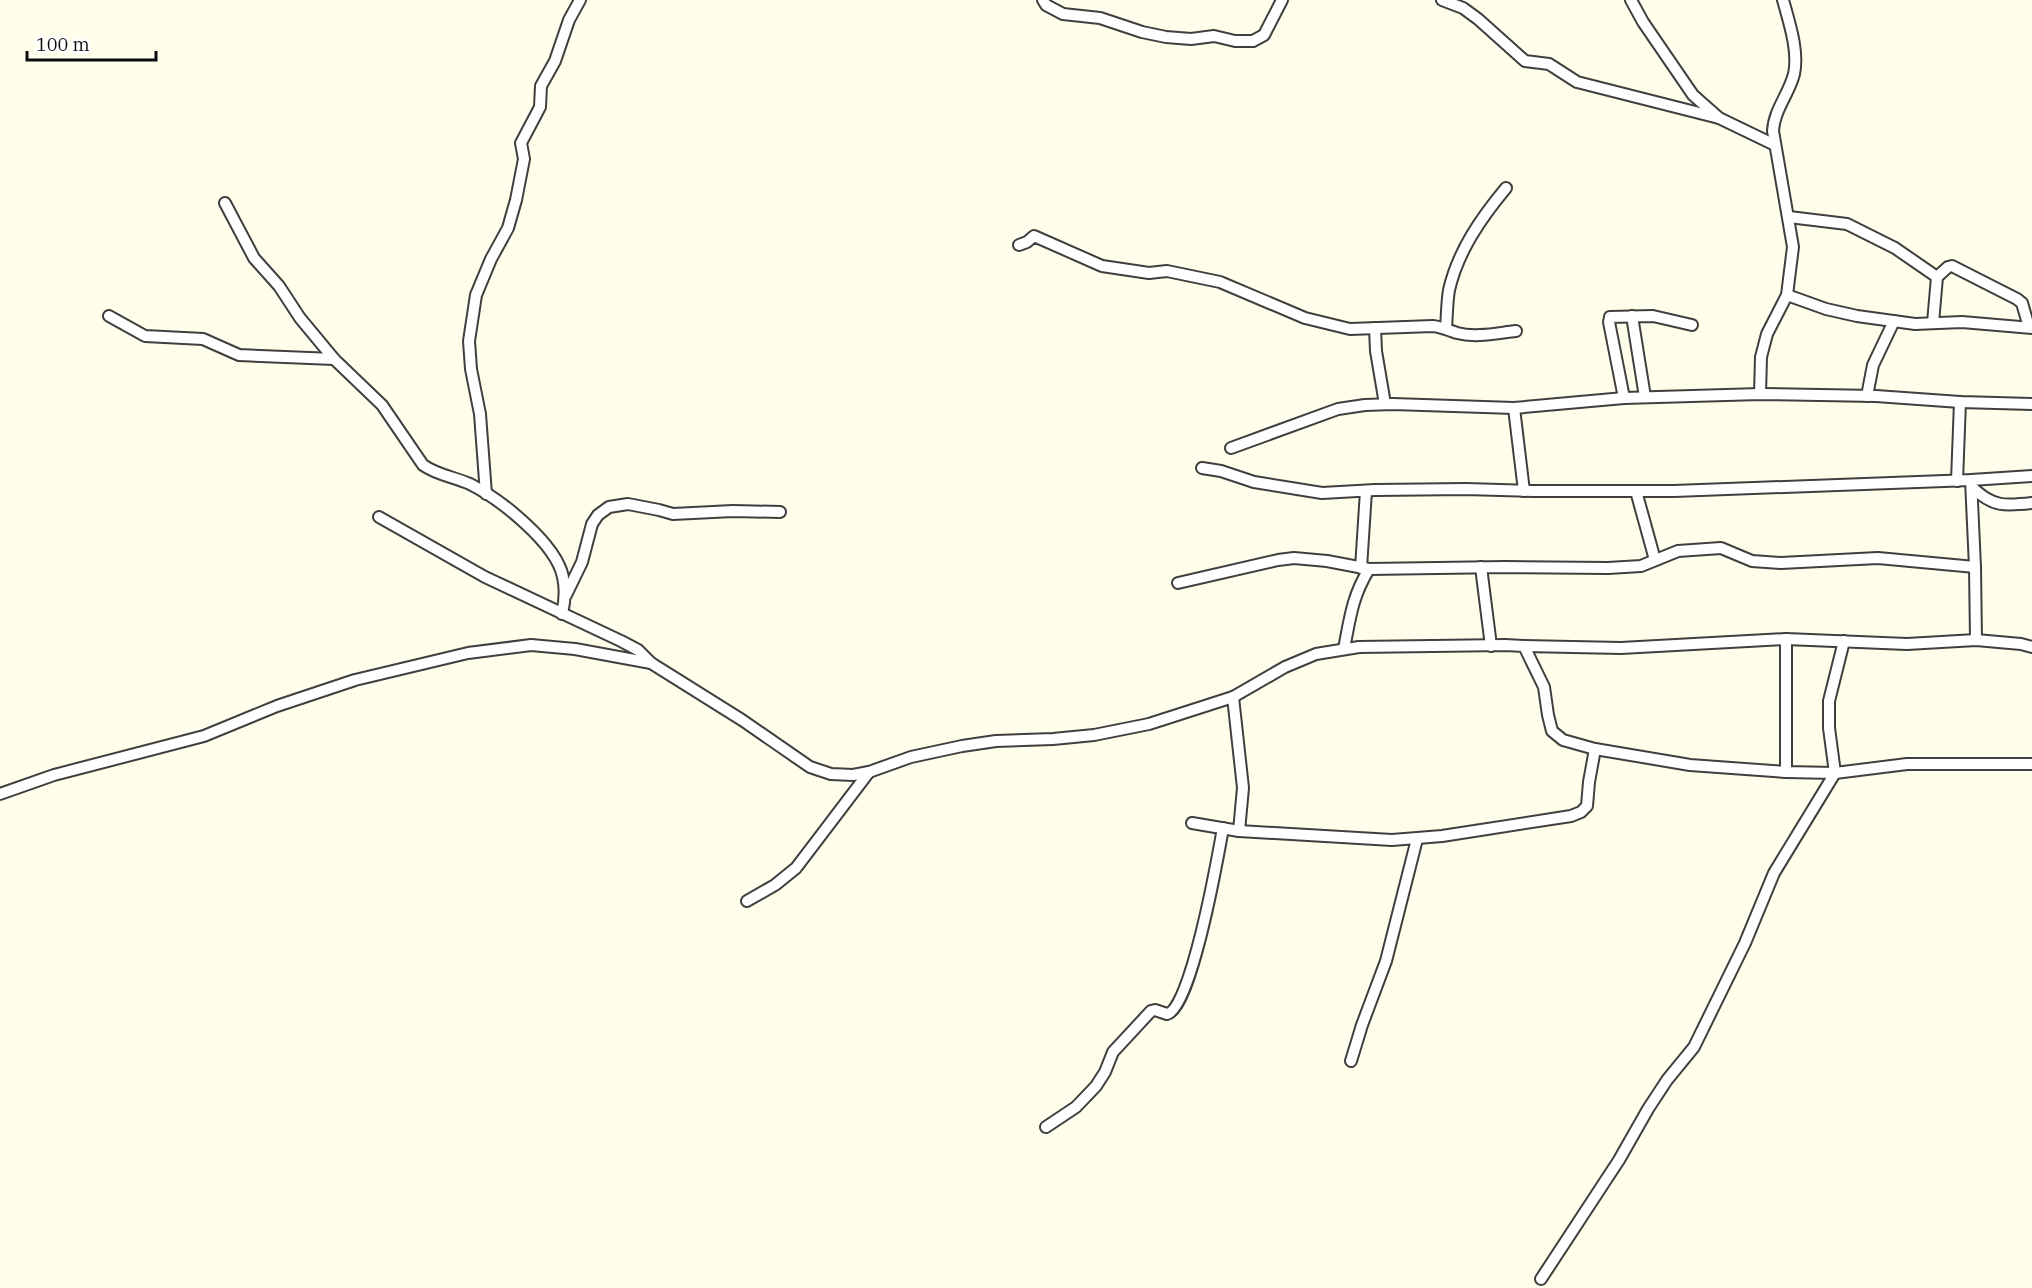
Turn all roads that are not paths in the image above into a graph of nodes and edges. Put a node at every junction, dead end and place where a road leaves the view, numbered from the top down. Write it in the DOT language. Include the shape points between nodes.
graph roads {
  1 [pos="580,0"];
  2 [pos="1043,0"];
  3 [pos="1282,0"];
  4 [pos="1631,0"];
  5 [pos="1783,0"];
  6 [pos="1449,1"];
  7 [pos="1719,118"];
  8 [pos="1775,145"];
  9 [pos="1506,188"];
  10 [pos="225,203"];
  11 [pos="1789,217"];
  12 [pos="1019,245"];
  13 [pos="1937,277"];
  14 [pos="1787,295"];
  15 [pos="109,316"];
  16 [pos="1632,316"];
  17 [pos="1894,321"];
  18 [pos="1934,323"];
  19 [pos="1692,325"];
  20 [pos="1375,328"];
  21 [pos="1446,328"];
  22 [pos="2031,328"];
  23 [pos="1516,331"];
  24 [pos="334,359"];
  25 [pos="1760,394"];
  26 [pos="1867,396"];
  27 [pos="1645,397"];
  28 [pos="1624,398"];
  29 [pos="1960,402"];
  30 [pos="1385,404"];
  31 [pos="2032,404"];
  32 [pos="1514,408"];
  33 [pos="1231,448"];
  34 [pos="1202,468"];
  35 [pos="2032,476"];
  36 [pos="1957,481"];
  37 [pos="1972,484"];
  38 [pos="1366,491"];
  39 [pos="1524,491"];
  40 [pos="1636,491"];
  41 [pos="486,494"];
  42 [pos="2032,503"];
  43 [pos="780,512"];
  44 [pos="379,517"];
  45 [pos="1655,560"];
  46 [pos="1481,567"];
  47 [pos="1975,567"];
  48 [pos="1365,568"];
  49 [pos="1178,583"];
  50 [pos="566,595"];
  51 [pos="562,614"];
  52 [pos="1786,639"];
  53 [pos="1976,640"];
  54 [pos="1844,641"];
  55 [pos="1491,646"];
  56 [pos="1524,646"];
  57 [pos="2032,647"];
  58 [pos="1344,649"];
  59 [pos="651,663"];
  60 [pos="1233,697"];
  61 [pos="1595,749"];
  62 [pos="2032,764"];
  63 [pos="868,772"];
  64 [pos="1786,772"];
  65 [pos="1835,772"];
  66 [pos="0,794"];
  67 [pos="1192,823"];
  68 [pos="1223,828"];
  69 [pos="1239,831"];
  70 [pos="1417,839"];
  71 [pos="747,901"];
  72 [pos="1351,1061"];
  73 [pos="1046,1127"];
  74 [pos="1541,1279"];
  1 -- 41 [label="street" via="541,86 540,107 521,143 524,159 508,228 476,295 469,341"];
  2 -- 3 [label="street" via="1063,14 1100,18 1142,32 1235,41 1252,41 1264,35"];
  4 -- 7 [label="street" via="1683,82"];
  5 -- 8 [label="street" via="1795,57 1794,74 1773,119"];
  6 -- 7 [label="street" via="1478,18 1525,61 1549,64 1577,82"];
  7 -- 8 [label="street"];
  8 -- 11 [label="street"];
  9 -- 21 [label="street" via="1473,231 1460,258 1449,290"];
  10 -- 24 [label="street" via="254,258"];
  11 -- 13 [label="street" via="1847,224 1895,248"];
  11 -- 14 [label="street" via="1793,247"];
  12 -- 20 [label="street" via="1035,236 1102,266 1149,273 1167,271 1220,282 1305,318 1350,329"];
  13 -- 18 [label="street"];
  13 -- 22 [label="street" via="1953,266 2017,298"];
  14 -- 17 [label="street" via="1826,309"];
  14 -- 25 [label="street" via="1767,334 1761,357"];
  15 -- 24 [label="street" via="145,336 203,339 239,355"];
  16 -- 19 [label="street" via="1653,316"];
  16 -- 27 [label="street"];
  16 -- 28 [label="street" via="1613,316 1608,320"];
  17 -- 18 [label="street"];
  17 -- 26 [label="street" via="1873,365"];
  18 -- 22 [label="street"];
  20 -- 21 [label="street"];
  20 -- 30 [label="street"];
  21 -- 23 [label="street" via="1478,336"];
  24 -- 41 [label="street" via="382,405 423,465"];
  25 -- 26 [label="street"];
  25 -- 27 [label="street"];
  26 -- 29 [label="street"];
  27 -- 28 [label="street"];
  28 -- 32 [label="street"];
  29 -- 31 [label="street"];
  29 -- 36 [label="street"];
  30 -- 32 [label="street"];
  30 -- 33 [label="street" via="1338,409"];
  32 -- 39 [label="street"];
  34 -- 38 [label="street" via="1322,494"];
  35 -- 37 [label="street"];
  36 -- 37 [label="street"];
  36 -- 40 [label="street"];
  37 -- 42 [label="street" via="1995,504"];
  37 -- 47 [label="street"];
  38 -- 39 [label="street"];
  38 -- 48 [label="street"];
  39 -- 40 [label="street"];
  40 -- 45 [label="street"];
  41 -- 50 [label="street" via="533,530 550,550 563,576"];
  43 -- 50 [label="street" via="673,514 628,504 609,507 592,524 582,562"];
  44 -- 51 [label="street" via="485,577"];
  45 -- 46 [label="street" via="1641,566 1608,568"];
  45 -- 47 [label="street" via="1678,551 1721,548 1752,561 1878,558"];
  46 -- 48 [label="street"];
  46 -- 55 [label="street"];
  47 -- 53 [label="street"];
  48 -- 49 [label="street" via="1294,558"];
  48 -- 58 [label="street" via="1352,606"];
  50 -- 51 [label="street"];
  51 -- 59 [label="street" via="638,650"];
  52 -- 54 [label="street"];
  52 -- 56 [label="street" via="1621,648"];
  52 -- 64 [label="street"];
  53 -- 54 [label="street" via="1907,644"];
  53 -- 57 [label="street"];
  54 -- 65 [label="street" via="1829,701"];
  55 -- 56 [label="street"];
  55 -- 58 [label="street"];
  56 -- 61 [label="street" via="1544,687 1552,731 1563,740"];
  58 -- 60 [label="street" via="1316,654"];
  59 -- 63 [label="street" via="810,767 831,774"];
  59 -- 66 [label="street" via="531,645 468,653 356,680 204,736 54,775"];
  60 -- 63 [label="street" via="1094,735 973,744 911,757"];
  60 -- 69 [label="street" via="1243,788"];
  61 -- 64 [label="street" via="1690,765"];
  61 -- 70 [label="street" via="1587,806 1581,812"];
  62 -- 65 [label="street" via="1907,764"];
  63 -- 71 [label="street" via="796,868"];
  64 -- 65 [label="street"];
  65 -- 74 [label="street" via="1774,873 1746,943 1694,1047 1654,1099"];
  67 -- 68 [label="street"];
  68 -- 69 [label="street"];
  68 -- 73 [label="street" via="1200,944 1175,1011 1151,1011 1113,1052 1096,1086 1076,1107"];
  69 -- 70 [label="street"];
  70 -- 72 [label="street" via="1386,961"];
}
